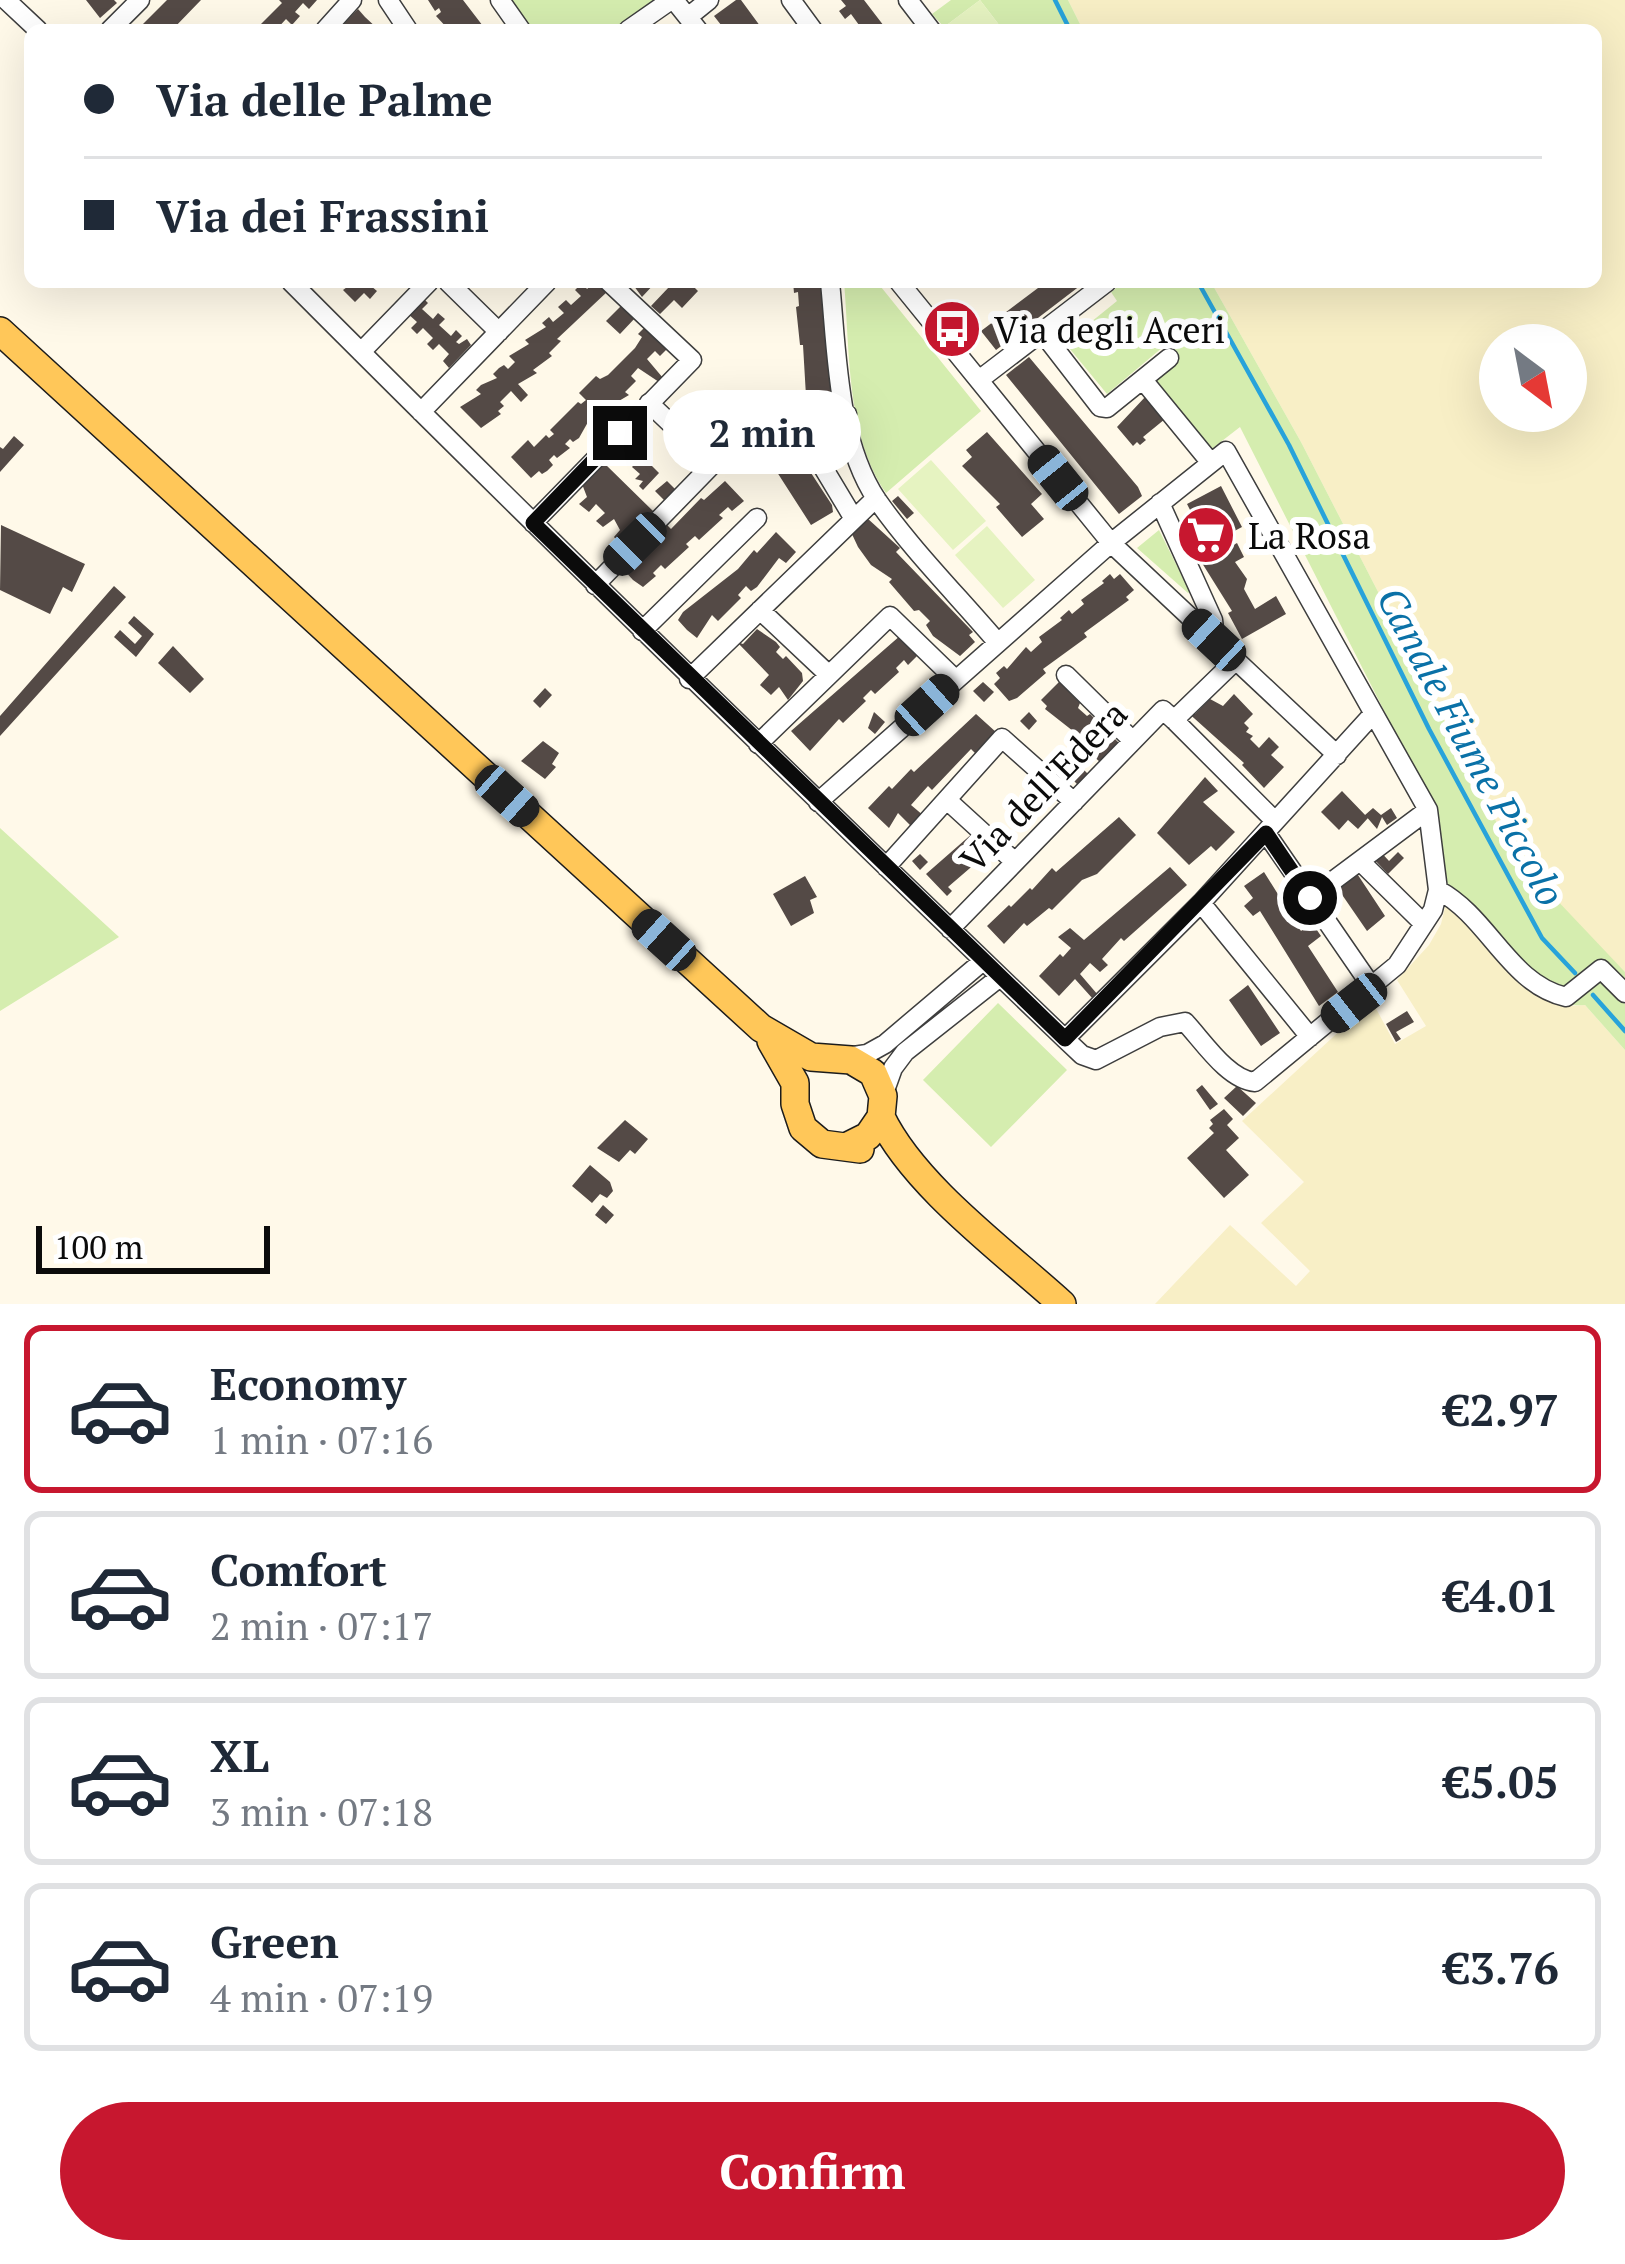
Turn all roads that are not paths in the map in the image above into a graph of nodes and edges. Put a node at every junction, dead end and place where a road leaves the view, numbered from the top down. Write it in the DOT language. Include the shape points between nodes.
graph roads {
  1 [pos="6,0"];
  2 [pos="140,0"];
  3 [pos="352,0"];
  4 [pos="673,0"];
  5 [pos="709,0"];
  6 [pos="791,0"];
  7 [pos="32,24"];
  8 [pos="116,24"];
  9 [pos="330,24"];
  10 [pos="637,24"];
  11 [pos="693,24"];
  12 [pos="809,24"];
  13 [pos="297,288"];
  14 [pos="423,288"];
  15 [pos="454,288"];
  16 [pos="541,288"];
  17 [pos="615,288"];
  18 [pos="831,288"];
  19 [pos="904,288"];
  20 [pos="1099,288"];
  21 [pos="0,332"];
  22 [pos="499,332"];
  23 [pos="1042,332"];
  24 [pos="361,352"];
  25 [pos="1169,358"];
  26 [pos="979,380"];
  27 [pos="1143,380"];
  28 [pos="649,403"];
  29 [pos="421,412"];
  30 [pos="847,414"];
  31 [pos="1218,457"];
  32 [pos="876,498"];
  33 [pos="1160,503"];
  34 [pos="757,518"];
  35 [pos="854,519"];
  36 [pos="533,523"];
  37 [pos="1111,543"];
  38 [pos="595,585"];
  39 [pos="760,610"];
  40 [pos="642,631"];
  41 [pos="1214,640"];
  42 [pos="998,643"];
  43 [pos="1236,660"];
  44 [pos="829,675"];
  45 [pos="1066,675"];
  46 [pos="689,679"];
  47 [pos="956,680"];
  48 [pos="1373,714"];
  49 [pos="1174,720"];
  50 [pos="1133,741"];
  51 [pos="758,744"];
  52 [pos="1337,755"];
  53 [pos="947,800"];
  54 [pos="818,802"];
  55 [pos="1074,802"];
  56 [pos="1428,809"];
  57 [pos="1270,827"];
  58 [pos="1360,861"];
  59 [pos="1015,862"];
  60 [pos="886,867"];
  61 [pos="1438,890"];
  62 [pos="1310,898"];
  63 [pos="1202,903"];
  64 [pos="1424,923"];
  65 [pos="950,929"];
  66 [pos="983,961"];
  67 [pos="1000,976"];
  68 [pos="1372,987"];
  69 [pos="1625,993"];
  70 [pos="761,1028"];
  71 [pos="1310,1037"];
  72 [pos="1065,1039"];
  73 [pos="835,1059"];
  74 [pos="796,1091"];
  75 [pos="882,1106"];
  76 [pos="848,1146"];
  77 [pos="916,1170"];
  78 [pos="1062,1304"];
  1 -- 7 [label="street"];
  2 -- 8 [label="street"];
  3 -- 9 [label="street"];
  4 -- 10 [label="street"];
  4 -- 11 [label="street"];
  5 -- 11 [label="street"];
  6 -- 12 [label="street"];
  13 -- 24 [label="street"];
  14 -- 24 [label="street"];
  15 -- 22 [label="street"];
  16 -- 22 [label="street"];
  17 -- 28 [label="street" via="692,360"];
  18 -- 30 [label="street"];
  19 -- 26 [label="street"];
  20 -- 23 [label="street"];
  21 -- 70 [label="main road"];
  22 -- 29 [label="street"];
  23 -- 26 [label="street"];
  23 -- 27 [label="street" via="1100,407"];
  24 -- 29 [label="street"];
  25 -- 27 [label="street"];
  26 -- 37 [label="street"];
  27 -- 31 [label="street"];
  28 -- 36 [label="street"];
  28 -- 38 [label="street" via="713,464"];
  29 -- 36 [label="street"];
  30 -- 32 [label="street"];
  30 -- 35 [label="street" via="808,419 800,429"];
  31 -- 33 [label="street"];
  31 -- 48 [label="street"];
  32 -- 35 [label="street"];
  32 -- 42 [label="street"];
  33 -- 37 [label="street"];
  33 -- 41 [label="street" via="1213,620"];
  34 -- 40 [label="street"];
  35 -- 39 [label="street"];
  36 -- 38 [label="street"];
  37 -- 41 [label="street"];
  37 -- 42 [label="street"];
  38 -- 40 [label="street"];
  39 -- 44 [label="street"];
  39 -- 46 [label="street"];
  40 -- 46 [label="street"];
  41 -- 43 [label="street"];
  42 -- 47 [label="street"];
  43 -- 49 [label="street, Via dell'Edera"];
  43 -- 52 [label="street"];
  44 -- 47 [label="street" via="890,616"];
  44 -- 51 [label="street"];
  45 -- 50 [label="street"];
  46 -- 51 [label="street"];
  47 -- 54 [label="street"];
  48 -- 52 [label="street"];
  48 -- 56 [label="street"];
  49 -- 50 [label="street, Via dell'Edera" via="1163,710"];
  49 -- 57 [label="street"];
  50 -- 55 [label="street, Via dell'Edera"];
  51 -- 54 [label="street"];
  52 -- 57 [label="street"];
  53 -- 55 [label="street" via="1002,738"];
  53 -- 59 [label="street"];
  53 -- 60 [label="street"];
  54 -- 60 [label="street"];
  55 -- 59 [label="street, Via dell'Edera"];
  56 -- 58 [label="street"];
  56 -- 61 [label="street"];
  57 -- 62 [label="street"];
  57 -- 63 [label="street"];
  58 -- 62 [label="street"];
  58 -- 64 [label="street"];
  59 -- 65 [label="street, Via dell'Edera"];
  60 -- 65 [label="street"];
  61 -- 64 [label="street"];
  61 -- 69 [label="street" via="1481,922 1547,993 1566,997 1601,969"];
  62 -- 68 [label="street"];
  63 -- 71 [label="street"];
  63 -- 72 [label="street"];
  64 -- 68 [label="street"];
  65 -- 66 [label="street"];
  66 -- 67 [label="street"];
  66 -- 73 [label="street" via="885,1044"];
  67 -- 72 [label="street"];
  67 -- 75 [label="street" via="905,1052"];
  68 -- 71 [label="street"];
  70 -- 73 [label="main road" via="811,1057"];
  70 -- 74 [label="main road"];
  71 -- 72 [label="street" via="1255,1082 1232,1072 1185,1022 1096,1060"];
  73 -- 74 [label="main road" via="809,1070"];
  73 -- 75 [label="main road" via="872,1073"];
  74 -- 76 [label="main road" via="797,1116 811,1137"];
  75 -- 76 [label="main road" via="868,1136"];
  75 -- 77 [label="main road" via="892,1139"];
  76 -- 77 [label="main road"];
  77 -- 78 [label="main road"];
}
